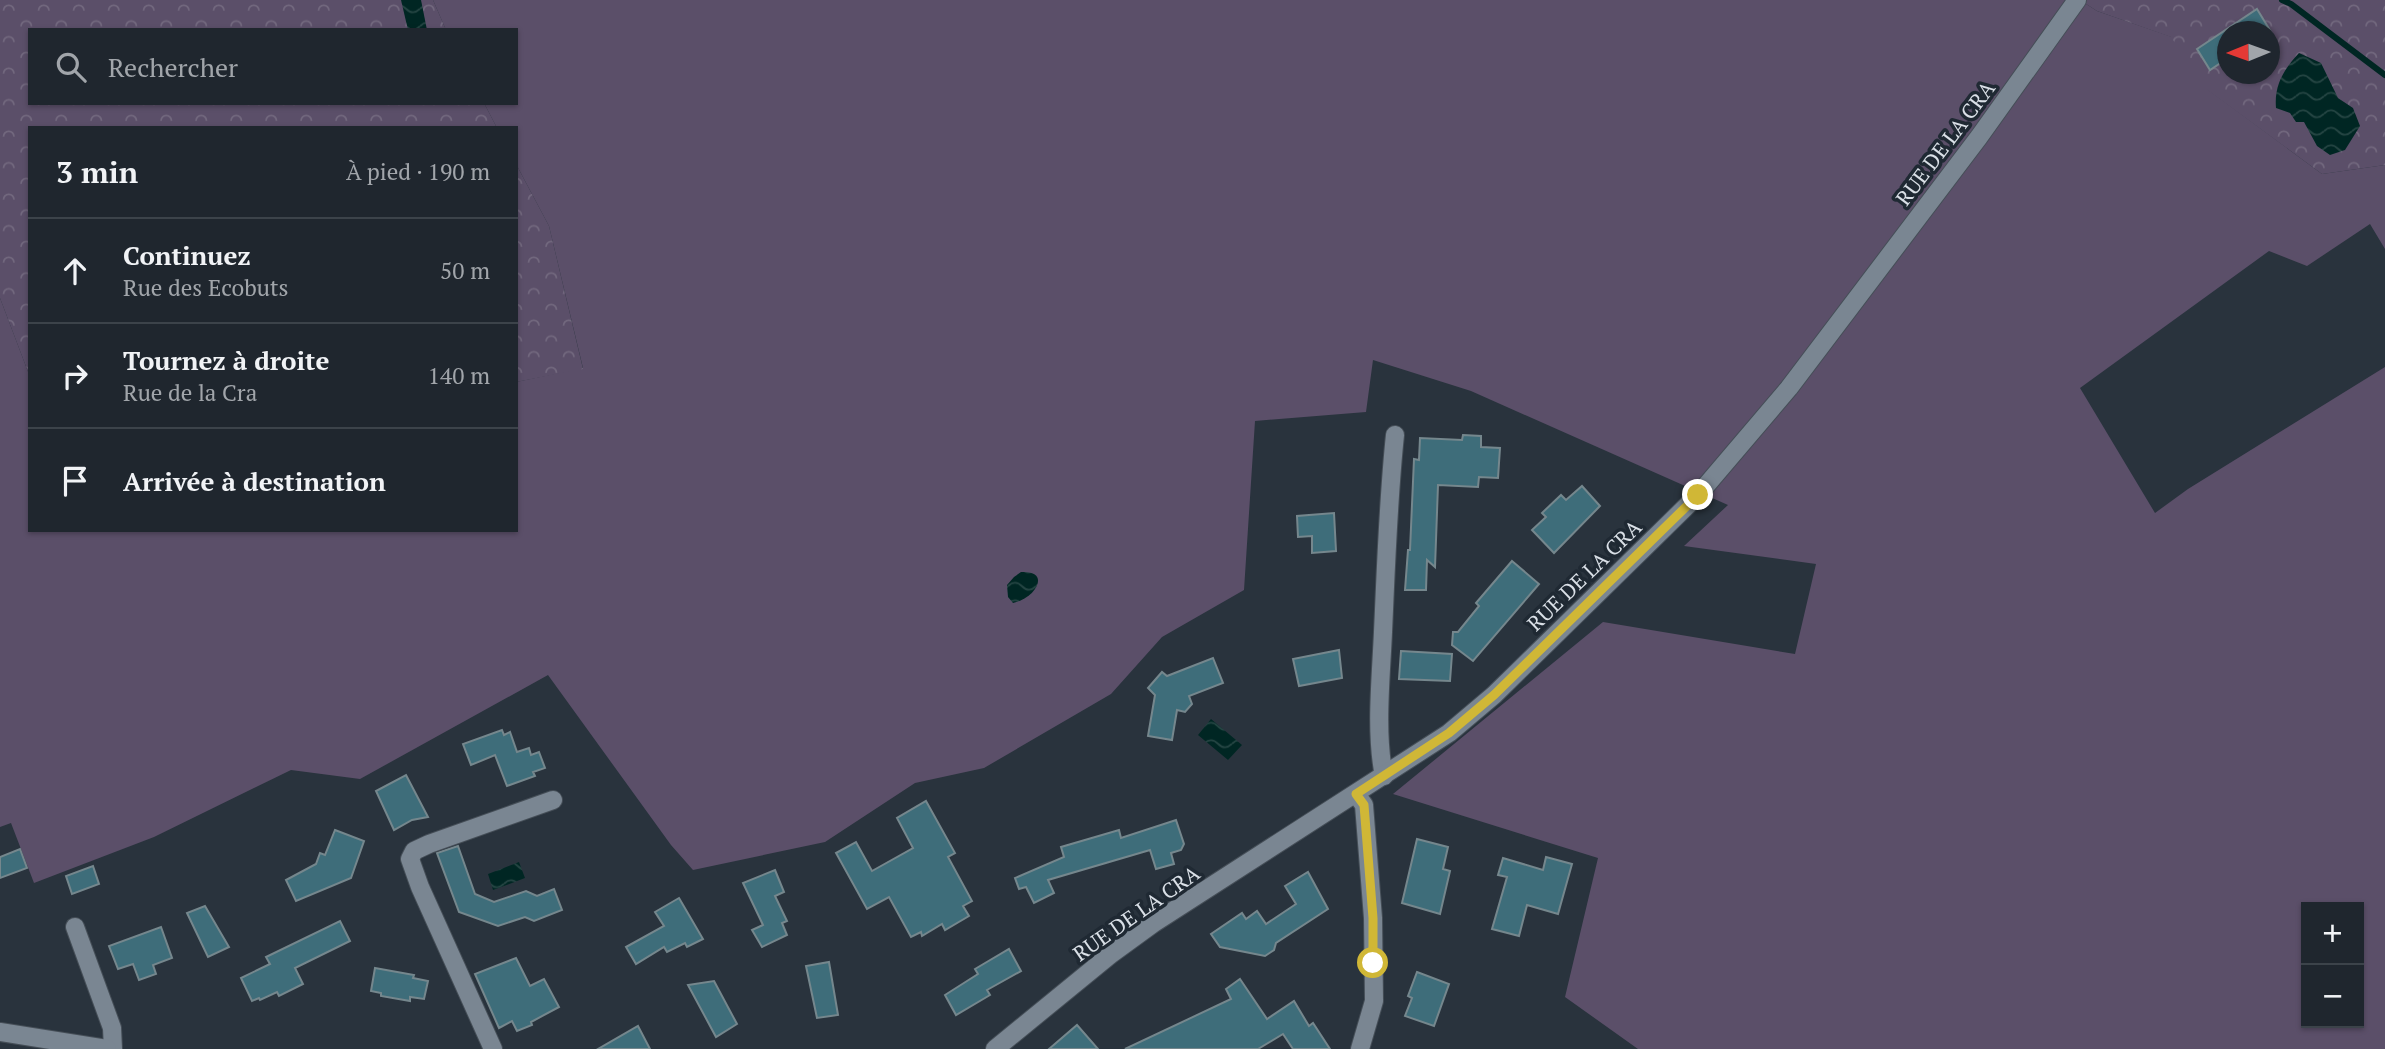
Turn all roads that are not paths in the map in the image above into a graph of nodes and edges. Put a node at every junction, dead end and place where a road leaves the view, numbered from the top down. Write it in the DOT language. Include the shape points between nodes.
graph roads {
  1 [pos="2077,0"];
  2 [pos="1395,435"];
  3 [pos="1384,776"];
  4 [pos="1356,794"];
  5 [pos="553,800"];
  6 [pos="75,927"];
  7 [pos="0,1032"];
  8 [pos="107,1049"];
  9 [pos="113,1049"];
  10 [pos="493,1049"];
  11 [pos="995,1049"];
  12 [pos="1360,1049"];
  1 -- 3 [label="street, RUE DE LA CRA" via="1789,388 1698,495 1494,695 1449,733"];
  2 -- 3 [label="street" via="1381,678"];
  3 -- 4 [label="street, RUE DE LA CRA"];
  4 -- 11 [label="street, RUE DE LA CRA" via="1154,923"];
  4 -- 12 [label="street" via="1364,805 1374,1001"];
  5 -- 10 [label="street" via="414,850 410,859"];
  6 -- 9 [label="street" via="112,1028"];
  7 -- 8 [label="street"];
}
